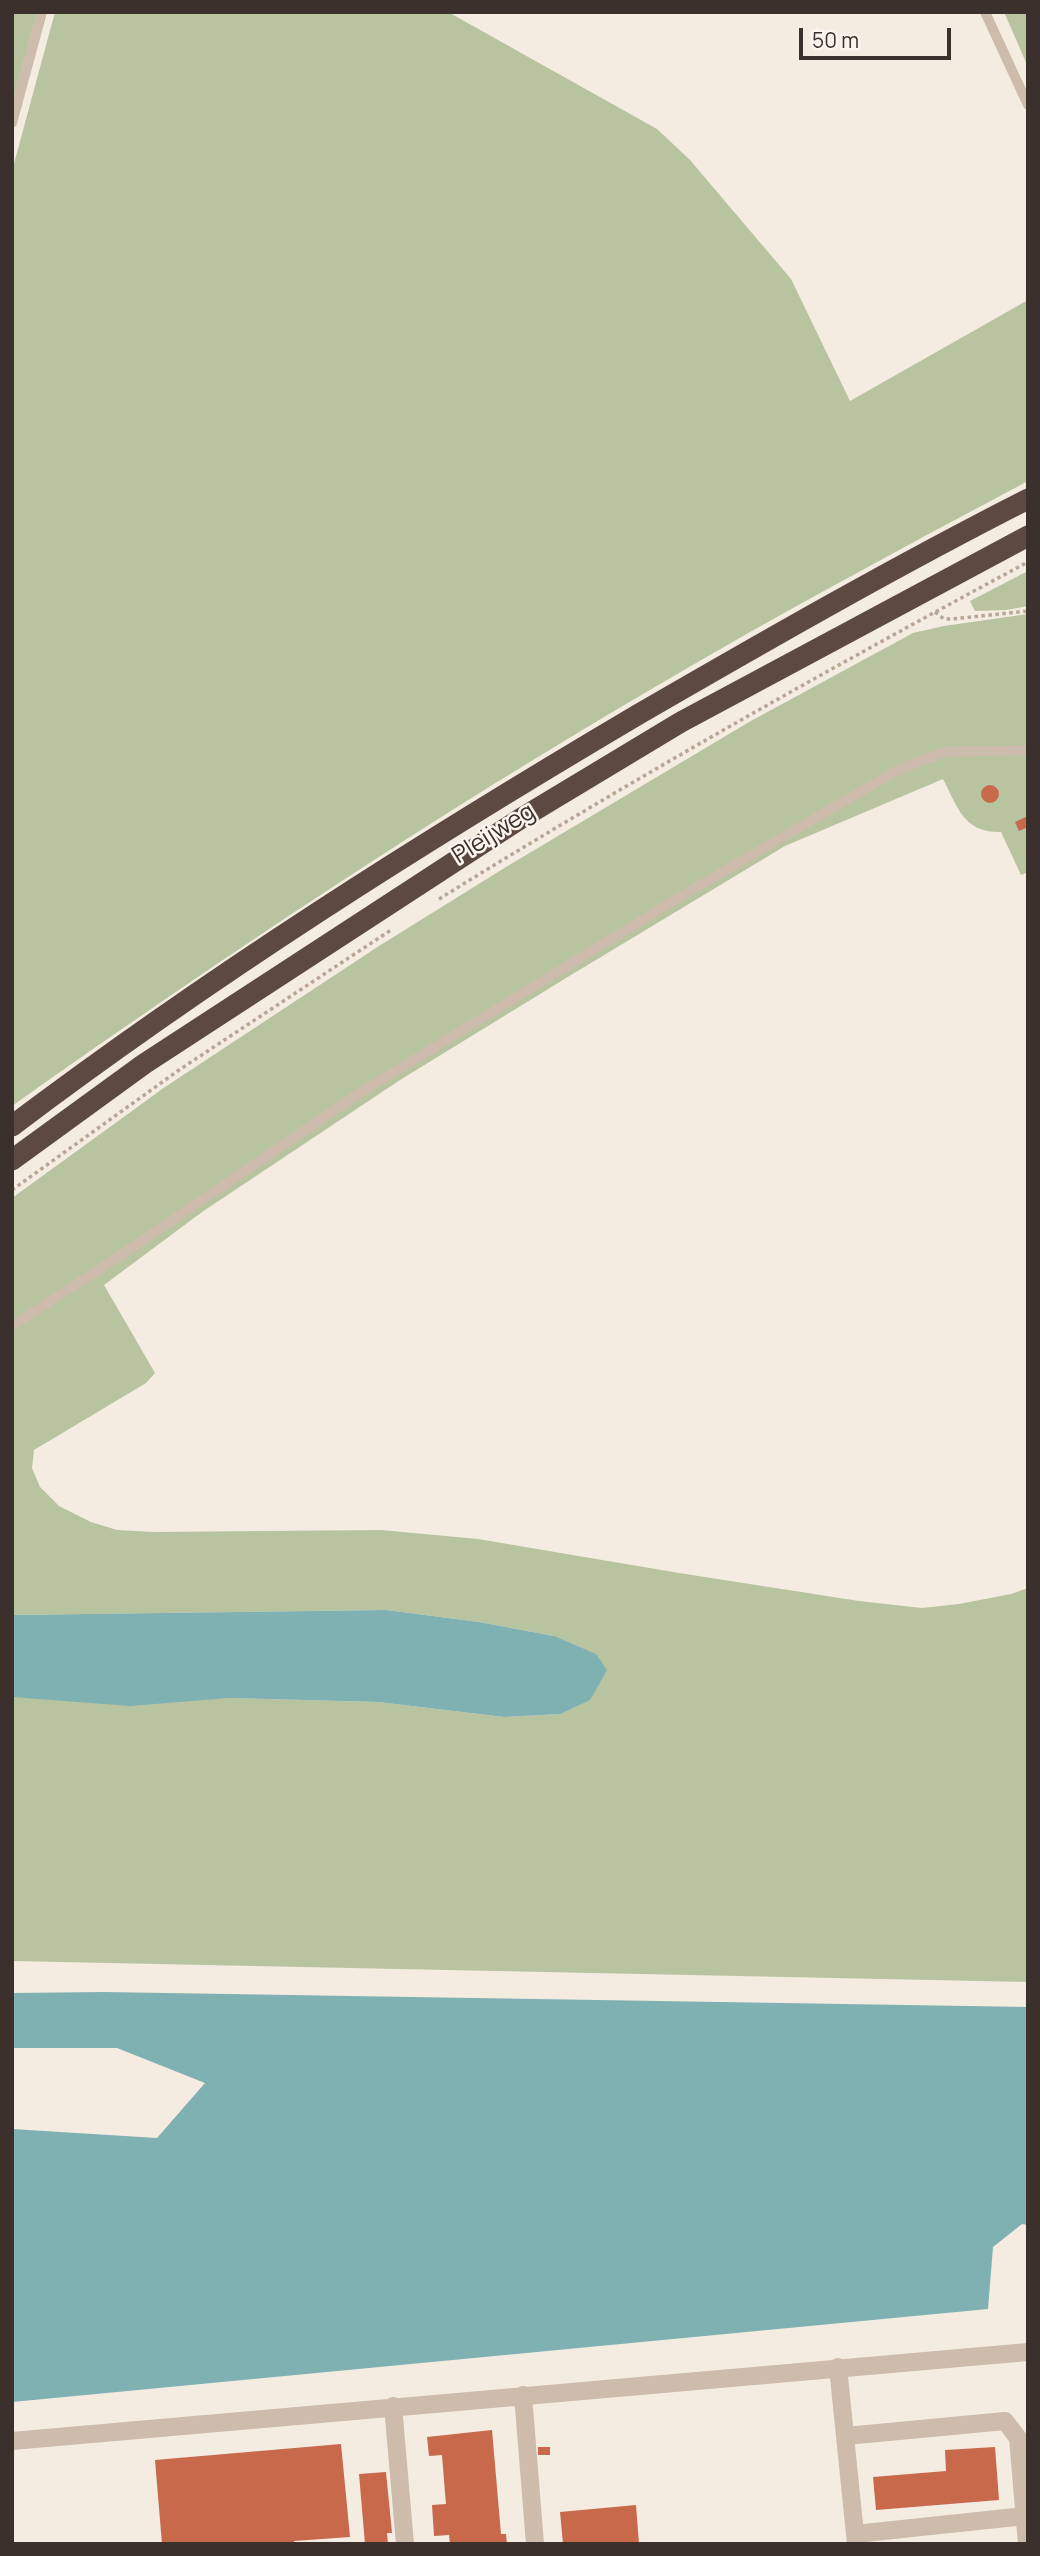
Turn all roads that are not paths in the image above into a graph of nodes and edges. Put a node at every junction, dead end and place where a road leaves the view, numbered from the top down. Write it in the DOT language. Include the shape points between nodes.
graph roads {
  1 [pos="43,12"];
  2 [pos="985,12"];
  3 [pos="1028,105"];
  4 [pos="12,123"];
  5 [pos="1028,499"];
  6 [pos="1028,536"];
  7 [pos="1028,750"];
  8 [pos="12,1126"];
  9 [pos="12,1160"];
  10 [pos="12,1325"];
  11 [pos="1028,2352"];
  12 [pos="838,2367"];
  13 [pos="523,2395"];
  14 [pos="393,2406"];
  15 [pos="846,2436"];
  16 [pos="12,2441"];
  17 [pos="1025,2516"];
  18 [pos="855,2539"];
  19 [pos="405,2544"];
  20 [pos="535,2544"];
  21 [pos="1027,2544"];
  1 -- 4 [label="lane"];
  2 -- 3 [label="lane"];
  5 -- 8 [label="highway, Pleijweg" via="746,652 517,786 295,927"];
  6 -- 9 [label="highway, Pleijweg" via="681,722 520,819 144,1064"];
  7 -- 10 [label="lane" via="944,752 896,771 358,1094"];
  11 -- 12 [label="street"];
  12 -- 13 [label="street"];
  12 -- 15 [label="street"];
  13 -- 14 [label="street"];
  13 -- 20 [label="street"];
  14 -- 16 [label="street"];
  14 -- 19 [label="street"];
  15 -- 17 [label="street" via="1005,2421 1018,2438"];
  15 -- 18 [label="street"];
  17 -- 18 [label="street"];
  17 -- 21 [label="street"];
}
